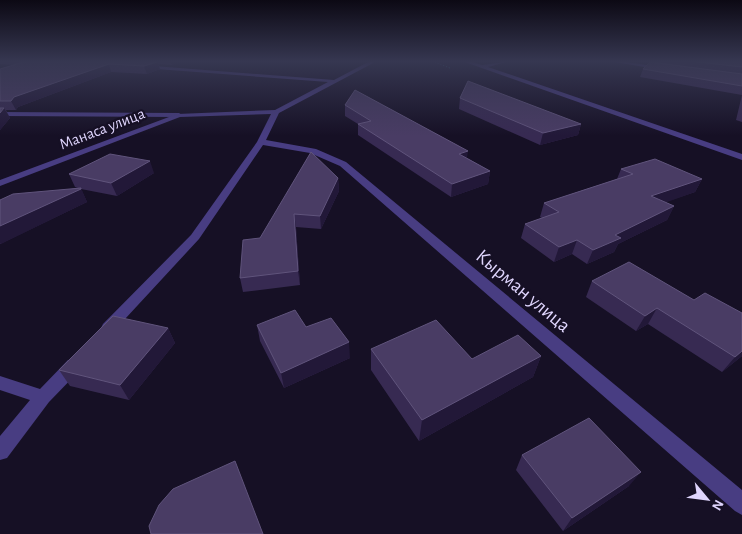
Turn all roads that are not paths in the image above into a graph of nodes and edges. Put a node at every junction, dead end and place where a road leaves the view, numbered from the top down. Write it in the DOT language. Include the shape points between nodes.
graph roads {
  1 [pos="324,86"];
  2 [pos="537,86"];
  3 [pos="276,112"];
  4 [pos="0,114"];
  5 [pos="179,115"];
  6 [pos="261,142"];
  7 [pos="742,157"];
  8 [pos="0,183"];
  9 [pos="96,341"];
  10 [pos="83,355"];
  11 [pos="0,383"];
  12 [pos="43,397"];
  13 [pos="0,451"];
  14 [pos="742,504"];
  1 -- 3 [label="street"];
  2 -- 7 [label="street"];
  3 -- 5 [label="street, Манаса улица"];
  3 -- 6 [label="street"];
  4 -- 5 [label="street"];
  5 -- 8 [label="street, Манаса улица"];
  6 -- 9 [label="street" via="195,237"];
  6 -- 14 [label="street, Кырман улица" via="312,149 343,164"];
  10 -- 12 [label="street"];
  11 -- 12 [label="street"];
  12 -- 13 [label="street"];
}
